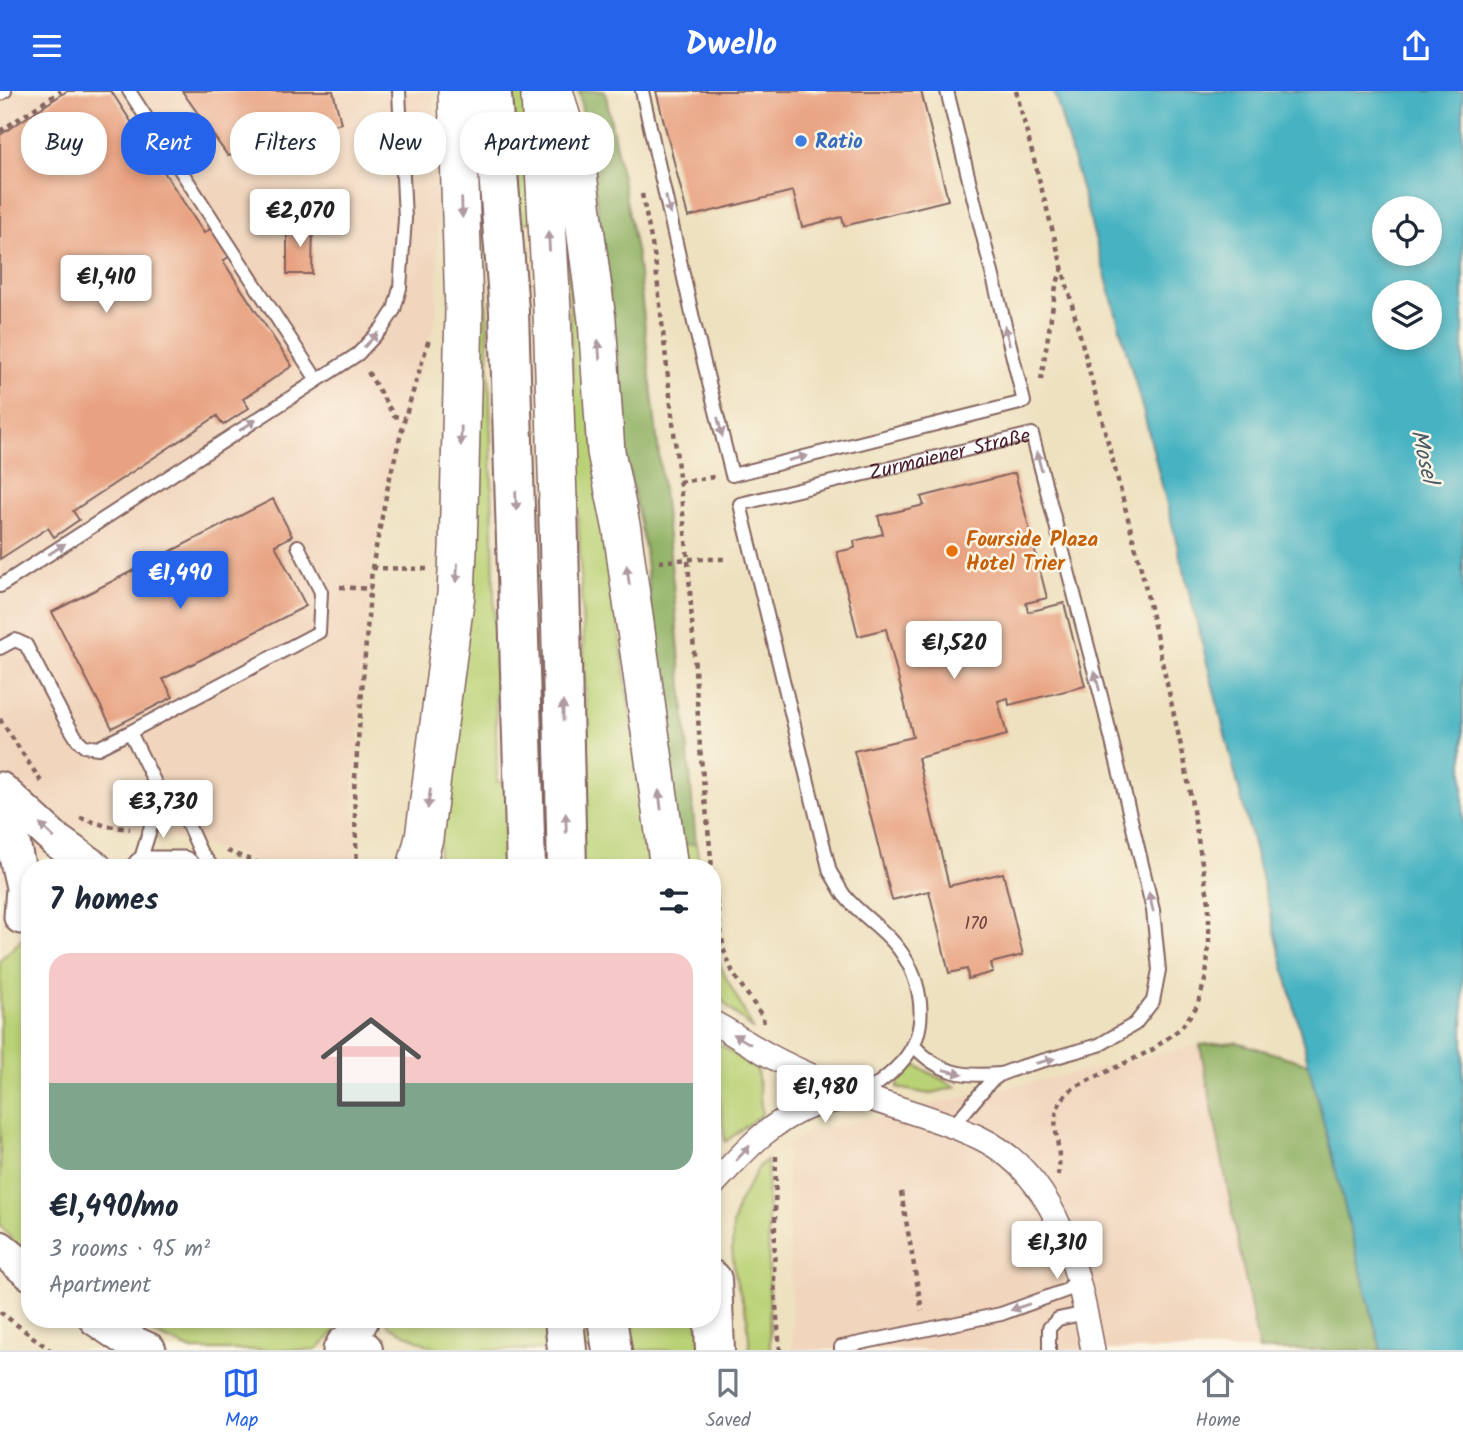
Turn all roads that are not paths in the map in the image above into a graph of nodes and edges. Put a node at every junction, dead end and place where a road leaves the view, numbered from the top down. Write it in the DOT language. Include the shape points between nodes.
graph roads {
  1 [pos="5,91"];
  2 [pos="129,91"];
  3 [pos="399,91"];
  4 [pos="539,91"];
  5 [pos="554,91"];
  6 [pos="642,91"];
  7 [pos="947,91"];
  8 [pos="480,93"];
  9 [pos="0,94"];
  10 [pos="317,380"];
  11 [pos="558,502"];
  12 [pos="298,546"];
  13 [pos="0,586"];
  14 [pos="0,648"];
  15 [pos="130,732"];
  16 [pos="158,787"];
  17 [pos="1,790"];
  18 [pos="82,859"];
  19 [pos="141,859"];
  20 [pos="206,859"];
  21 [pos="418,859"];
  22 [pos="526,859"];
  23 [pos="567,859"];
  24 [pos="668,859"];
  25 [pos="21,878"];
  26 [pos="21,898"];
  27 [pos="17,921"];
  28 [pos="721,1027"];
  29 [pos="914,1046"];
  30 [pos="1000,1074"];
  31 [pos="862,1096"];
  32 [pos="953,1126"];
  33 [pos="721,1176"];
  34 [pos="0,1248"];
  35 [pos="21,1266"];
  36 [pos="1078,1275"];
  37 [pos="1086,1313"];
  38 [pos="109,1328"];
  39 [pos="565,1328"];
  40 [pos="608,1328"];
  41 [pos="714,1328"];
  42 [pos="149,1350"];
  43 [pos="567,1350"];
  44 [pos="612,1350"];
  45 [pos="715,1350"];
  46 [pos="841,1350"];
  47 [pos="1049,1350"];
  48 [pos="1093,1350"];
  1 -- 9 [label="lane"];
  2 -- 10 [label="lane"];
  10 -- 3 [label="lane, one-way" via="358,354 394,310 405,219"];
  11 -- 4 [label="main road, one-way"];
  24 -- 5 [label="main road, one-way" via="622,530 606,452 597,320 578,174"];
  6 -- 7 [label="lane, one-way" via="732,475 1024,401"];
  8 -- 21 [label="main road, one-way" via="464,311 457,572"];
  8 -- 22 [label="highway, one-way" via="509,311"];
  13 -- 10 [label="lane, one-way"];
  23 -- 11 [label="highway, one-way"];
  12 -- 15 [label="lane" via="321,592 319,632"];
  14 -- 15 [label="lane" via="15,640 26,645 84,746 98,748"];
  15 -- 16 [label="lane"];
  16 -- 19 [label="lane"];
  16 -- 20 [label="lane" via="184,817"];
  18 -- 17 [label="main road, one-way"];
  17 -- 25 [label="main road"];
  26 -- 27 [label="main road"];
  31 -- 28 [label="street, one-way" via="771,1057"];
  29 -- 30 [label="lane, Zurmaiener Straße, one-way" via="940,1069"];
  30 -- 29 [label="lane, Zurmaiener Straße, one-way" via="1099,1045 1135,1024 1153,1001 1159,970 1153,910 1032,434 740,504 830,872 844,895 908,961 920,1005"];
  29 -- 31 [label="lane"];
  30 -- 32 [label="lane, Zurmaiener Straße"];
  31 -- 32 [label="street"];
  33 -- 31 [label="street, one-way" via="777,1123 815,1105"];
  32 -- 36 [label="street" via="1015,1162 1048,1202"];
  34 -- 35 [label="main road"];
  36 -- 37 [label="street"];
  36 -- 46 [label="lane, one-way" via="1067,1290 1001,1314 841,1346"];
  37 -- 47 [label="lane" via="1058,1319 1049,1328"];
  37 -- 48 [label="street"];
  38 -- 42 [label="main road"];
  39 -- 43 [label="highway"];
  40 -- 44 [label="highway"];
  41 -- 45 [label="highway"];
}
